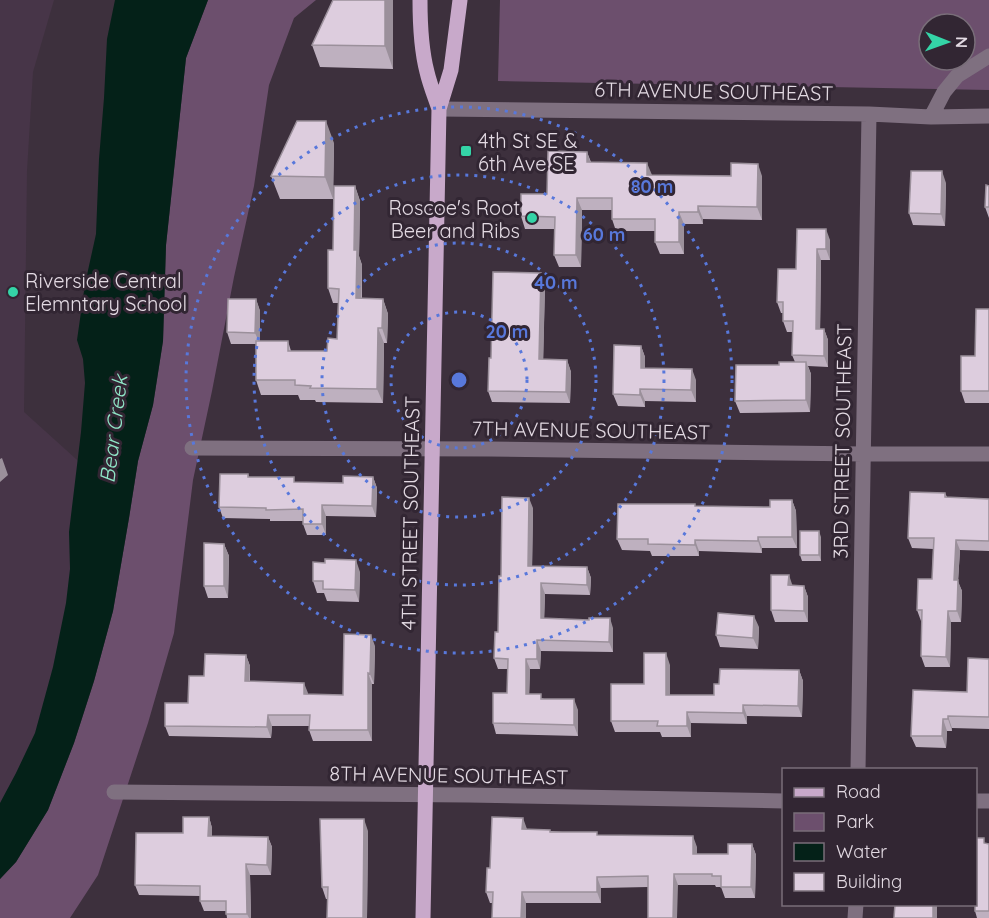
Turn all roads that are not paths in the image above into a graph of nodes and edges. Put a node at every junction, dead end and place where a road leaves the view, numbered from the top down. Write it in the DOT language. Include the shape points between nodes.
graph roads {
  1 [pos="420,0"];
  2 [pos="460,0"];
  3 [pos="989,56"];
  4 [pos="439,109"];
  5 [pos="869,114"];
  6 [pos="989,116"];
  7 [pos="931,117"];
  8 [pos="192,448"];
  9 [pos="432,450"];
  10 [pos="863,454"];
  11 [pos="989,454"];
  12 [pos="858,768"];
  13 [pos="114,792"];
  14 [pos="425,795"];
  15 [pos="782,801"];
  16 [pos="423,918"];
  1 -- 4 [label="main road, 4TH STREET SOUTHEAST" via="422,49"];
  2 -- 4 [label="main road, 4TH STREET SOUTHEAST" via="451,70"];
  3 -- 7 [label="street" via="957,76"];
  4 -- 5 [label="street, 6TH AVENUE SOUTHEAST"];
  4 -- 9 [label="main road, 4TH STREET SOUTHEAST"];
  5 -- 7 [label="street, 6TH AVENUE SOUTHEAST"];
  5 -- 10 [label="street, 3RD STREET SOUTHEAST"];
  6 -- 7 [label="street, 6TH AVENUE SOUTHEAST"];
  8 -- 9 [label="street, 7TH AVENUE SOUTHEAST"];
  9 -- 10 [label="street, 7TH AVENUE SOUTHEAST"];
  9 -- 14 [label="main road, 4TH STREET SOUTHEAST"];
  10 -- 11 [label="street, 7TH AVENUE SOUTHEAST"];
  10 -- 12 [label="street, 3RD STREET SOUTHEAST"];
  13 -- 14 [label="street, 8TH AVENUE SOUTHEAST"];
  14 -- 15 [label="street, 8TH AVENUE SOUTHEAST"];
  14 -- 16 [label="main road, 4TH STREET SOUTHEAST"];
}
